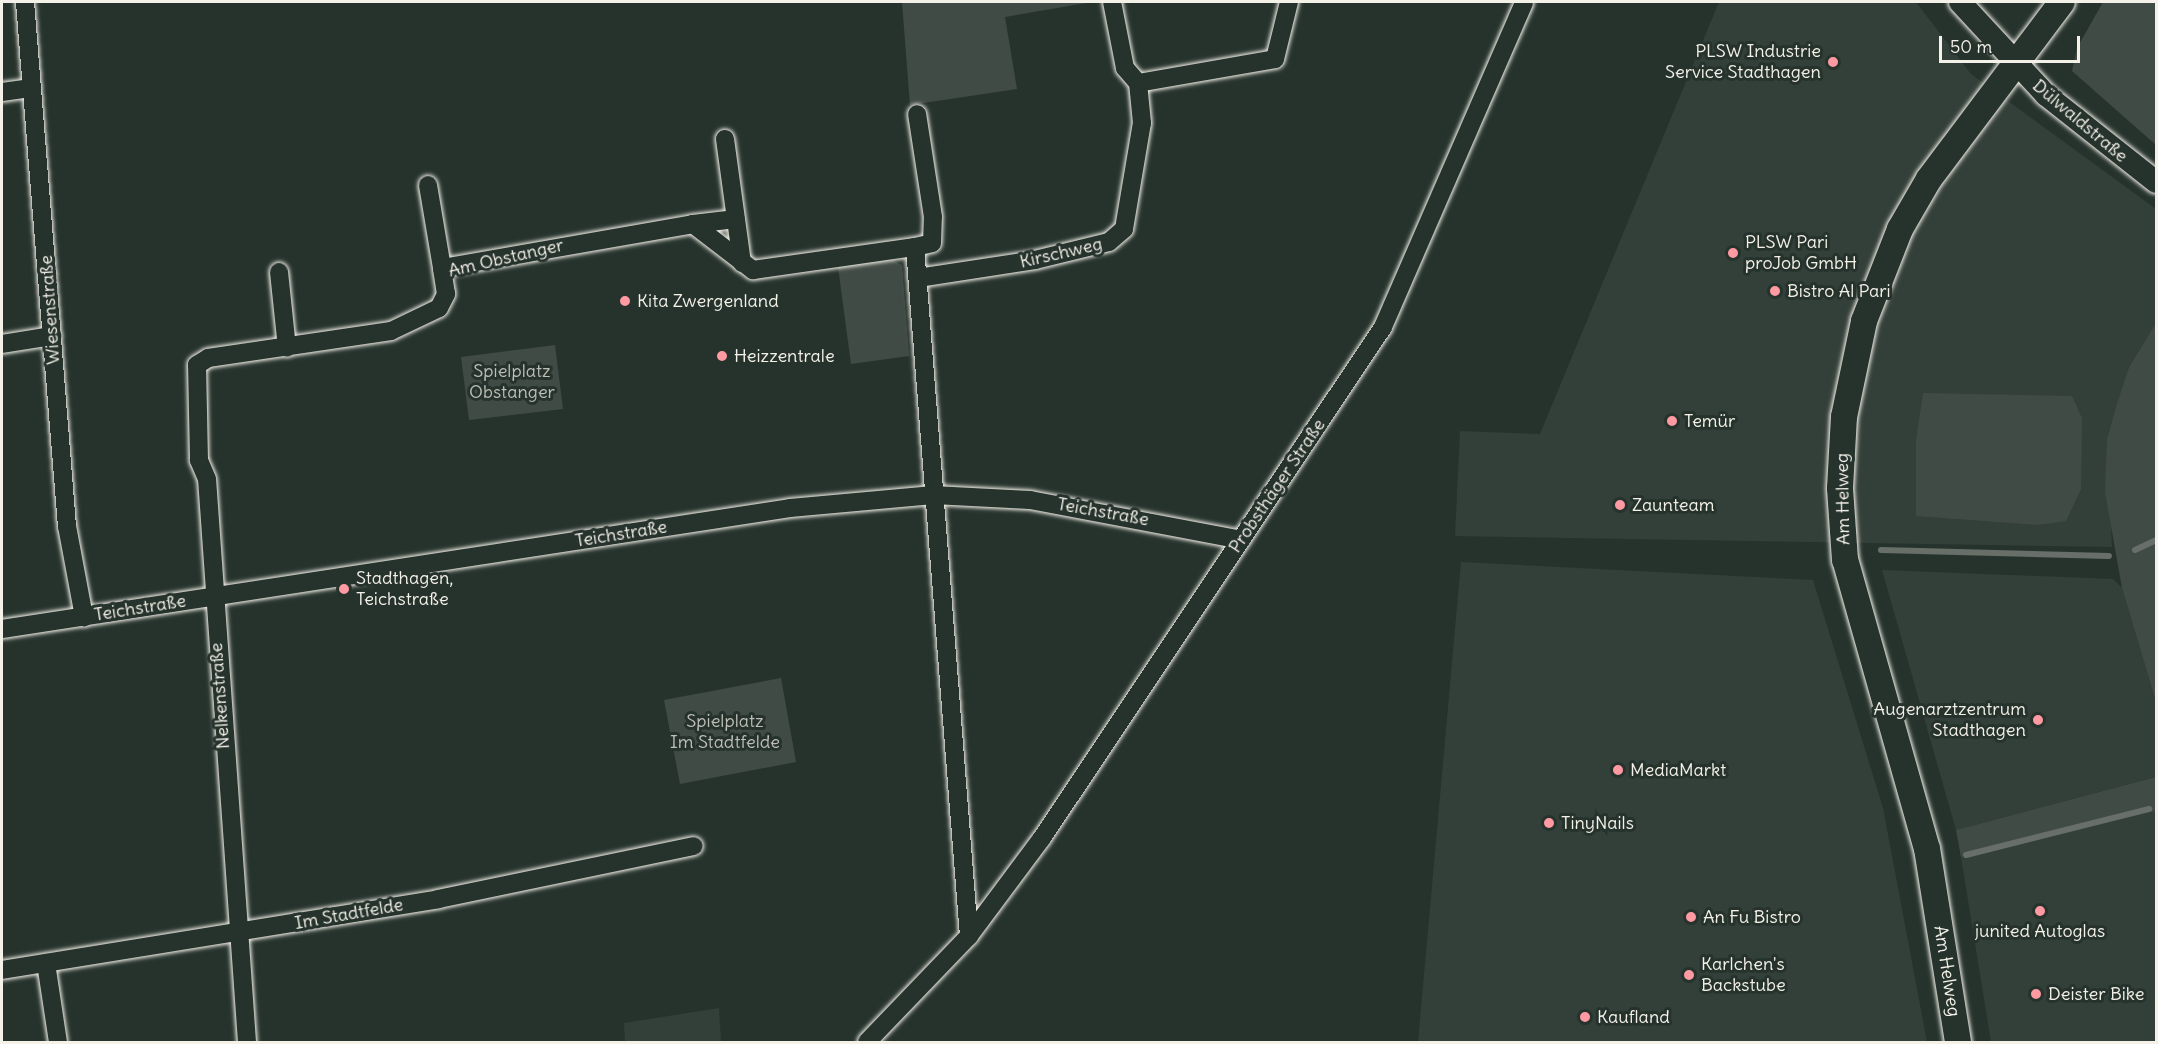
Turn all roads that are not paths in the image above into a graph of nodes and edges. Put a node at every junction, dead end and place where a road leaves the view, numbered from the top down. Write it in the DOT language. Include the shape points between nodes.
graph roads {
  1 [pos="25,2"];
  2 [pos="1112,2"];
  3 [pos="1288,2"];
  4 [pos="1524,2"];
  5 [pos="1960,2"];
  6 [pos="2062,2"];
  7 [pos="2015,65"];
  8 [pos="1138,82"];
  9 [pos="32,88"];
  10 [pos="2,92"];
  11 [pos="917,114"];
  12 [pos="725,139"];
  13 [pos="2157,182"];
  14 [pos="428,185"];
  15 [pos="736,219"];
  16 [pos="693,224"];
  17 [pos="915,247"];
  18 [pos="742,263"];
  19 [pos="442,268"];
  20 [pos="279,272"];
  21 [pos="918,278"];
  22 [pos="52,336"];
  23 [pos="2,344"];
  24 [pos="288,348"];
  25 [pos="208,358"];
  26 [pos="933,495"];
  27 [pos="1241,540"];
  28 [pos="213,597"];
  29 [pos="84,617"];
  30 [pos="2,629"];
  31 [pos="694,846"];
  32 [pos="238,933"];
  33 [pos="969,936"];
  34 [pos="46,963"];
  35 [pos="2,970"];
  36 [pos="58,1042"];
  37 [pos="247,1042"];
  38 [pos="867,1042"];
  39 [pos="1958,1042"];
  1 -- 9 [label="street, Wiesenstraße"];
  2 -- 8 [label="street, Kirschweg" via="1125,68"];
  3 -- 8 [label="street" via="1275,59"];
  4 -- 27 [label="street, Probsthäger Straße" via="1388,317"];
  5 -- 7 [label="street, Dülwaldstraße"];
  6 -- 7 [label="main road, Am Helweg"];
  7 -- 13 [label="street, Dülwaldstraße"];
  7 -- 39 [label="main road, Am Helweg" via="1929,179 1884,262 1850,376 1841,452 1845,560 1924,840"];
  8 -- 21 [label="street, Kirschweg" via="1142,123 1124,229 1109,242 1035,260"];
  9 -- 10 [label="street"];
  9 -- 22 [label="street, Wiesenstraße"];
  11 -- 17 [label="street" via="933,217 932,243"];
  12 -- 15 [label="street"];
  14 -- 19 [label="street"];
  15 -- 16 [label="street, Am Obstanger"];
  15 -- 18 [label="street"];
  16 -- 18 [label="street"];
  16 -- 19 [label="street, Am Obstanger"];
  17 -- 18 [label="street" via="753,270"];
  17 -- 21 [label="street"];
  19 -- 24 [label="street, Am Obstanger" via="446,294 425,318 392,331"];
  20 -- 24 [label="street"];
  21 -- 26 [label="street"];
  22 -- 23 [label="street"];
  22 -- 29 [label="street, Wiesenstraße" via="67,526"];
  24 -- 25 [label="street, Am Obstanger"];
  25 -- 28 [label="street, Nelkenstraße" via="193,374 199,460 207,479"];
  26 -- 27 [label="street, Teichstraße" via="1042,502"];
  26 -- 28 [label="street, Teichstraße" via="790,508"];
  26 -- 33 [label="street"];
  27 -- 33 [label="street, Probsthäger Straße" via="1042,838"];
  28 -- 29 [label="street, Teichstraße"];
  28 -- 32 [label="street, Nelkenstraße"];
  29 -- 30 [label="street, Teichstraße"];
  31 -- 32 [label="street, Im Stadtfelde"];
  32 -- 34 [label="street, Im Stadtfelde"];
  32 -- 37 [label="street, Nelkenstraße"];
  33 -- 38 [label="street, Probsthäger Straße"];
  34 -- 35 [label="street, Im Stadtfelde"];
  34 -- 36 [label="street"];
}
